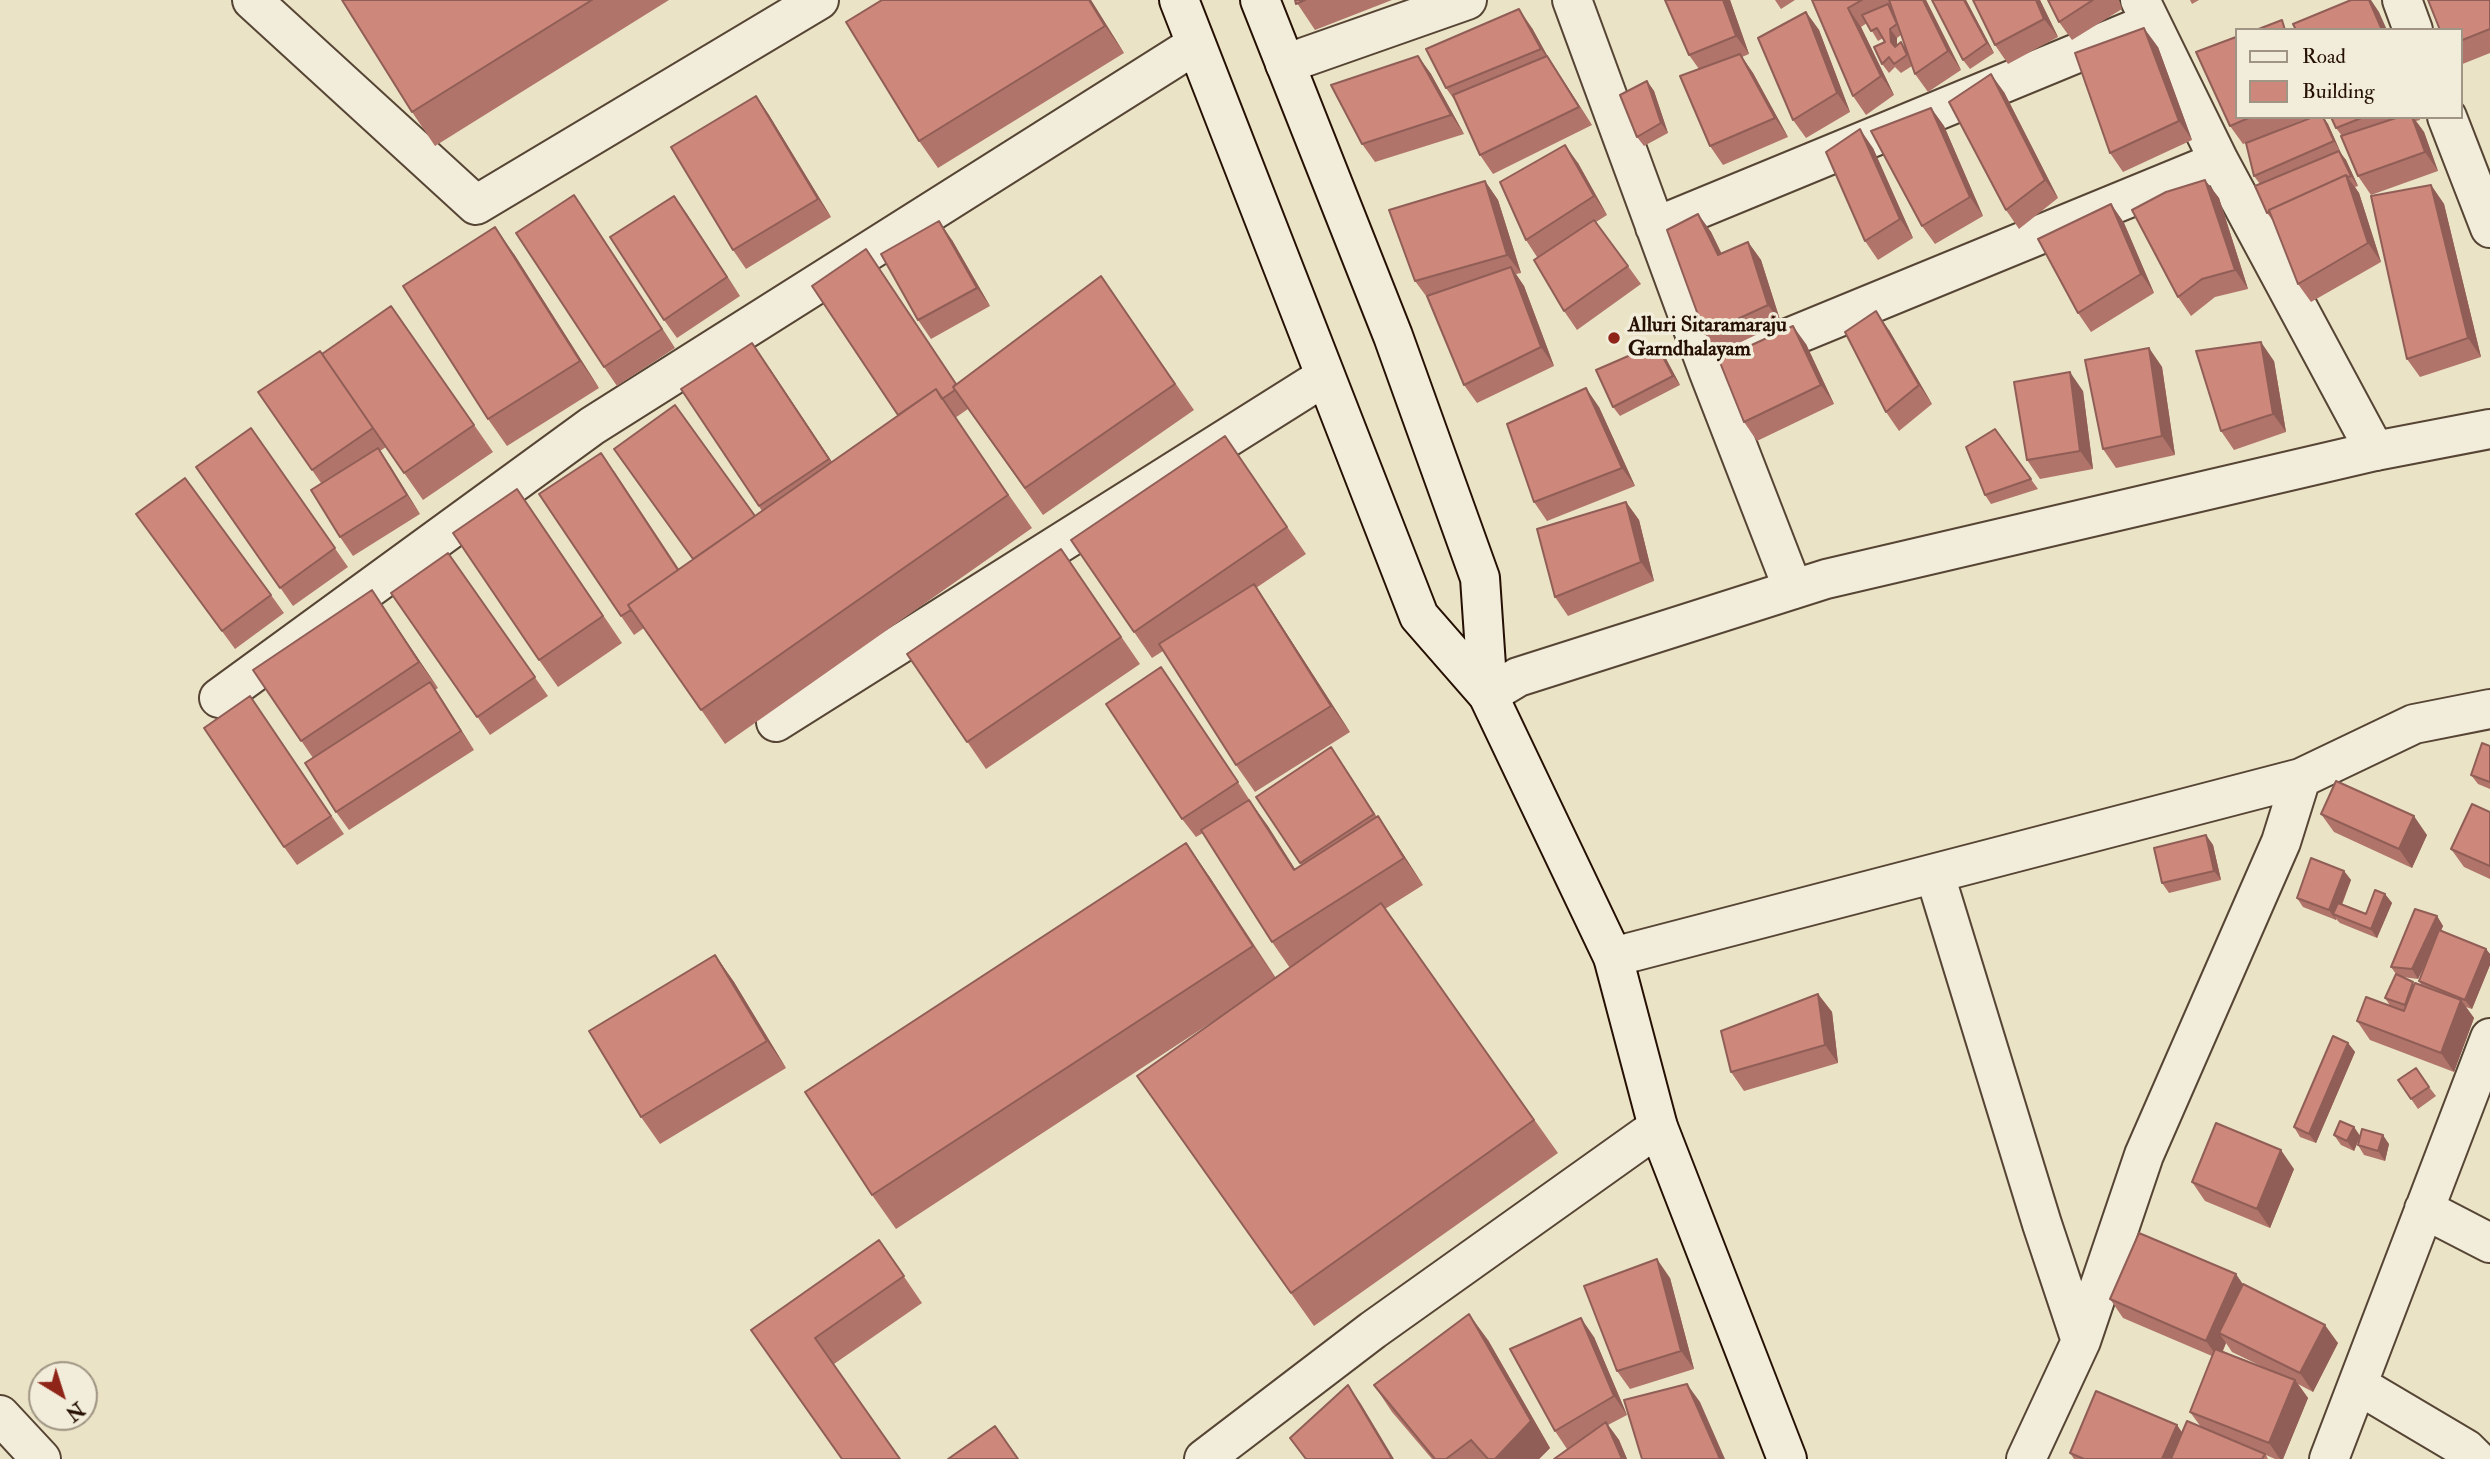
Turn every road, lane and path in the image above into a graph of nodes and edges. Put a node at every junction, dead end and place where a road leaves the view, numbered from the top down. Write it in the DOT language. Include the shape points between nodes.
graph roads {
  1 [pos="252,0"];
  2 [pos="819,0"];
  3 [pos="1179,0"];
  4 [pos="1260,0"];
  5 [pos="1467,0"];
  6 [pos="1572,0"];
  7 [pos="2402,0"];
  8 [pos="2145,12"];
  9 [pos="2412,28"];
  10 [pos="1195,45"];
  11 [pos="1285,64"];
  12 [pos="2448,119"];
  13 [pos="2219,161"];
  14 [pos="1655,227"];
  15 [pos="2490,229"];
  16 [pos="1708,370"];
  17 [pos="1324,377"];
  18 [pos="2490,429"];
  19 [pos="2375,451"];
  20 [pos="1793,589"];
  21 [pos="1488,695"];
  22 [pos="219,698"];
  23 [pos="2490,709"];
  24 [pos="776,722"];
  25 [pos="2301,778"];
  26 [pos="1935,875"];
  27 [pos="1613,957"];
  28 [pos="2490,1038"];
  29 [pos="1658,1127"];
  30 [pos="2424,1209"];
  31 [pos="2490,1243"];
  32 [pos="2081,1341"];
  33 [pos="2358,1385"];
  34 [pos="0,1415"];
  35 [pos="41,1459"];
  36 [pos="1204,1459"];
  37 [pos="1787,1459"];
  38 [pos="2026,1459"];
  39 [pos="2329,1459"];
  40 [pos="2476,1459"];
  1 -- 2 [label="street" via="475,205"];
  3 -- 10 [label="street"];
  4 -- 11 [label="street"];
  5 -- 11 [label="street"];
  6 -- 14 [label="street"];
  7 -- 9 [label="street"];
  8 -- 13 [label="street"];
  8 -- 14 [label="street"];
  10 -- 17 [label="street"];
  10 -- 22 [label="street" via="592,426"];
  11 -- 21 [label="street" via="1393,336 1480,578"];
  12 -- 15 [label="street"];
  13 -- 16 [label="street"];
  13 -- 19 [label="street"];
  14 -- 16 [label="street"];
  16 -- 20 [label="street"];
  17 -- 21 [label="street" via="1419,616"];
  17 -- 24 [label="street"];
  18 -- 19 [label="street"];
  19 -- 20 [label="street"];
  20 -- 21 [label="street" via="1518,677"];
  21 -- 27 [label="street"];
  23 -- 25 [label="street" via="2414,724"];
  25 -- 26 [label="street"];
  25 -- 32 [label="street" via="2281,842 2144,1154"];
  26 -- 27 [label="street"];
  26 -- 32 [label="street"];
  27 -- 29 [label="street"];
  28 -- 30 [label="street"];
  29 -- 36 [label="street" via="1373,1330"];
  29 -- 37 [label="street"];
  30 -- 31 [label="street"];
  30 -- 33 [label="street"];
  32 -- 38 [label="street"];
  33 -- 39 [label="street"];
  33 -- 40 [label="street"];
  34 -- 35 [label="street"];
}
